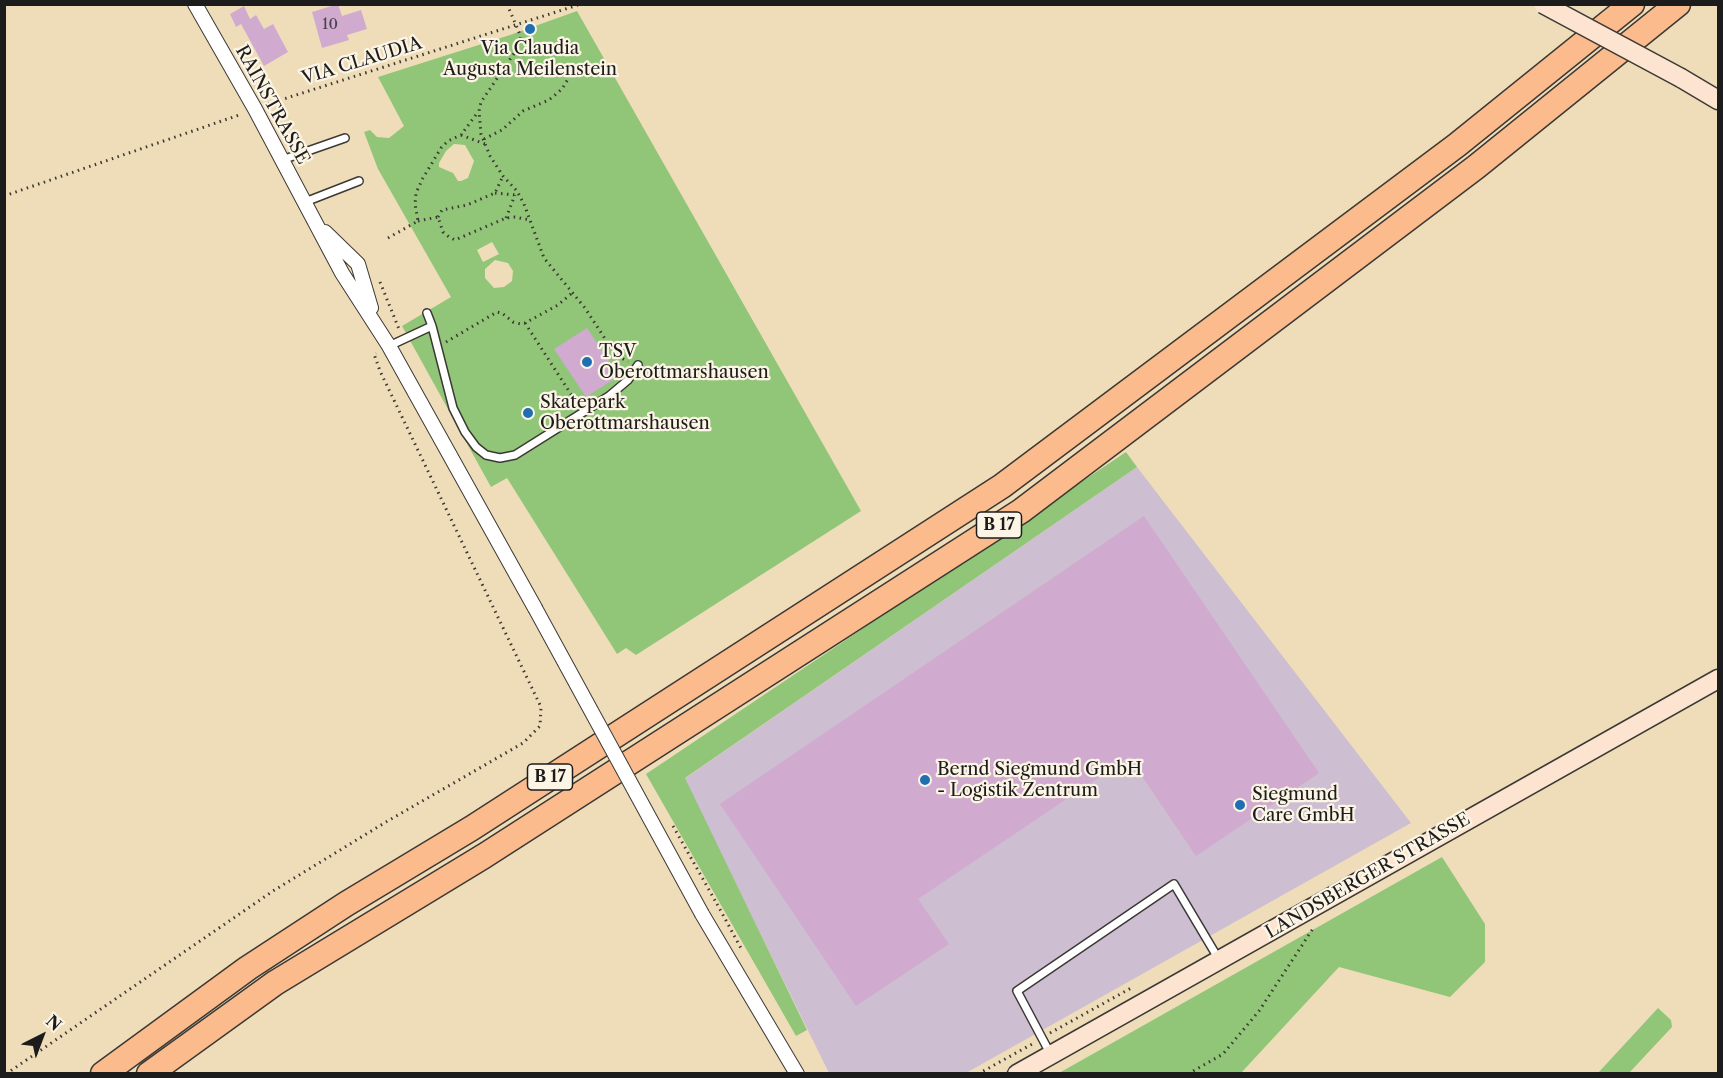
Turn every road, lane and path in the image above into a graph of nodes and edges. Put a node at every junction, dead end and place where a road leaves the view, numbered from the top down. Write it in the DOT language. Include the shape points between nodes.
graph roads {
  1 [pos="195,4"];
  2 [pos="507,4"];
  3 [pos="581,4"];
  4 [pos="1543,4"];
  5 [pos="1632,4"];
  6 [pos="1678,4"];
  7 [pos="517,26"];
  8 [pos="568,79"];
  9 [pos="1719,100"];
  10 [pos="255,109"];
  11 [pos="479,111"];
  12 [pos="461,135"];
  13 [pos="345,138"];
  14 [pos="484,142"];
  15 [pos="282,160"];
  16 [pos="502,176"];
  17 [pos="359,181"];
  18 [pos="495,194"];
  19 [pos="517,195"];
  20 [pos="4,196"];
  21 [pos="305,202"];
  22 [pos="438,217"];
  23 [pos="506,218"];
  24 [pos="530,220"];
  25 [pos="418,221"];
  26 [pos="388,238"];
  27 [pos="572,293"];
  28 [pos="428,313"];
  29 [pos="525,323"];
  30 [pos="432,326"];
  31 [pos="389,346"];
  32 [pos="438,348"];
  33 [pos="639,365"];
  34 [pos="380,371"];
  35 [pos="583,413"];
  36 [pos="1719,679"];
  37 [pos="1313,906"];
  38 [pos="1220,960"];
  39 [pos="1051,1055"];
  40 [pos="6,1074"];
  41 [pos="103,1074"];
  42 [pos="149,1074"];
  43 [pos="797,1074"];
  44 [pos="1017,1074"];
  45 [pos="1188,1074"];
  1 -- 10 [label="street, RAINSTRASSE"];
  2 -- 7 [label="path"];
  3 -- 7 [label="path, VIA CLAUDIA"];
  4 -- 9 [label="street, bridge"];
  5 -- 41 [label="highway, B 17" via="1457,145 1002,486 248,968"];
  6 -- 42 [label="highway, B 17" via="1476,167 1021,511 484,856 275,983"];
  7 -- 10 [label="path, VIA CLAUDIA"];
  7 -- 11 [label="path" via="521,37 517,49 487,92"];
  8 -- 14 [label="path" via="549,100 524,111"];
  10 -- 15 [label="street, RAINSTRASSE"];
  10 -- 20 [label="path, VIA CLAUDIA"];
  11 -- 12 [label="path"];
  11 -- 14 [label="path"];
  12 -- 14 [label="path"];
  12 -- 25 [label="path" via="441,148 423,178 416,193"];
  13 -- 15 [label="lane"];
  14 -- 16 [label="path"];
  15 -- 21 [label="street, RAINSTRASSE"];
  16 -- 18 [label="path"];
  16 -- 19 [label="path"];
  17 -- 21 [label="lane"];
  18 -- 19 [label="path"];
  18 -- 22 [label="path" via="442,210"];
  19 -- 23 [label="path"];
  19 -- 24 [label="path"];
  21 -- 31 [label="street, RAINSTRASSE" via="342,273"];
  22 -- 23 [label="path" via="443,232 455,240"];
  22 -- 25 [label="path"];
  23 -- 24 [label="path"];
  24 -- 27 [label="path" via="544,258"];
  25 -- 26 [label="path"];
  27 -- 29 [label="path"];
  27 -- 33 [label="path" via="615,354"];
  28 -- 30 [label="lane"];
  29 -- 32 [label="path" via="513,322 497,312"];
  29 -- 35 [label="path"];
  30 -- 31 [label="lane"];
  30 -- 32 [label="lane"];
  31 -- 43 [label="street, RAINSTRASSE, bridge" via="702,914"];
  32 -- 35 [label="lane" via="453,408 465,432 486,455 515,455"];
  33 -- 35 [label="lane" via="628,380"];
  34 -- 40 [label="path" via="541,707 540,726 523,743 273,891"];
  36 -- 37 [label="street, LANDSBERGER STRASSE"];
  37 -- 38 [label="street, LANDSBERGER STRASSE"];
  37 -- 45 [label="path" via="1320,918 1259,1011 1223,1054"];
  38 -- 39 [label="street, LANDSBERGER STRASSE"];
  38 -- 39 [label="lane" via="1174,884 1017,991"];
  39 -- 44 [label="street, LANDSBERGER STRASSE"];
}
